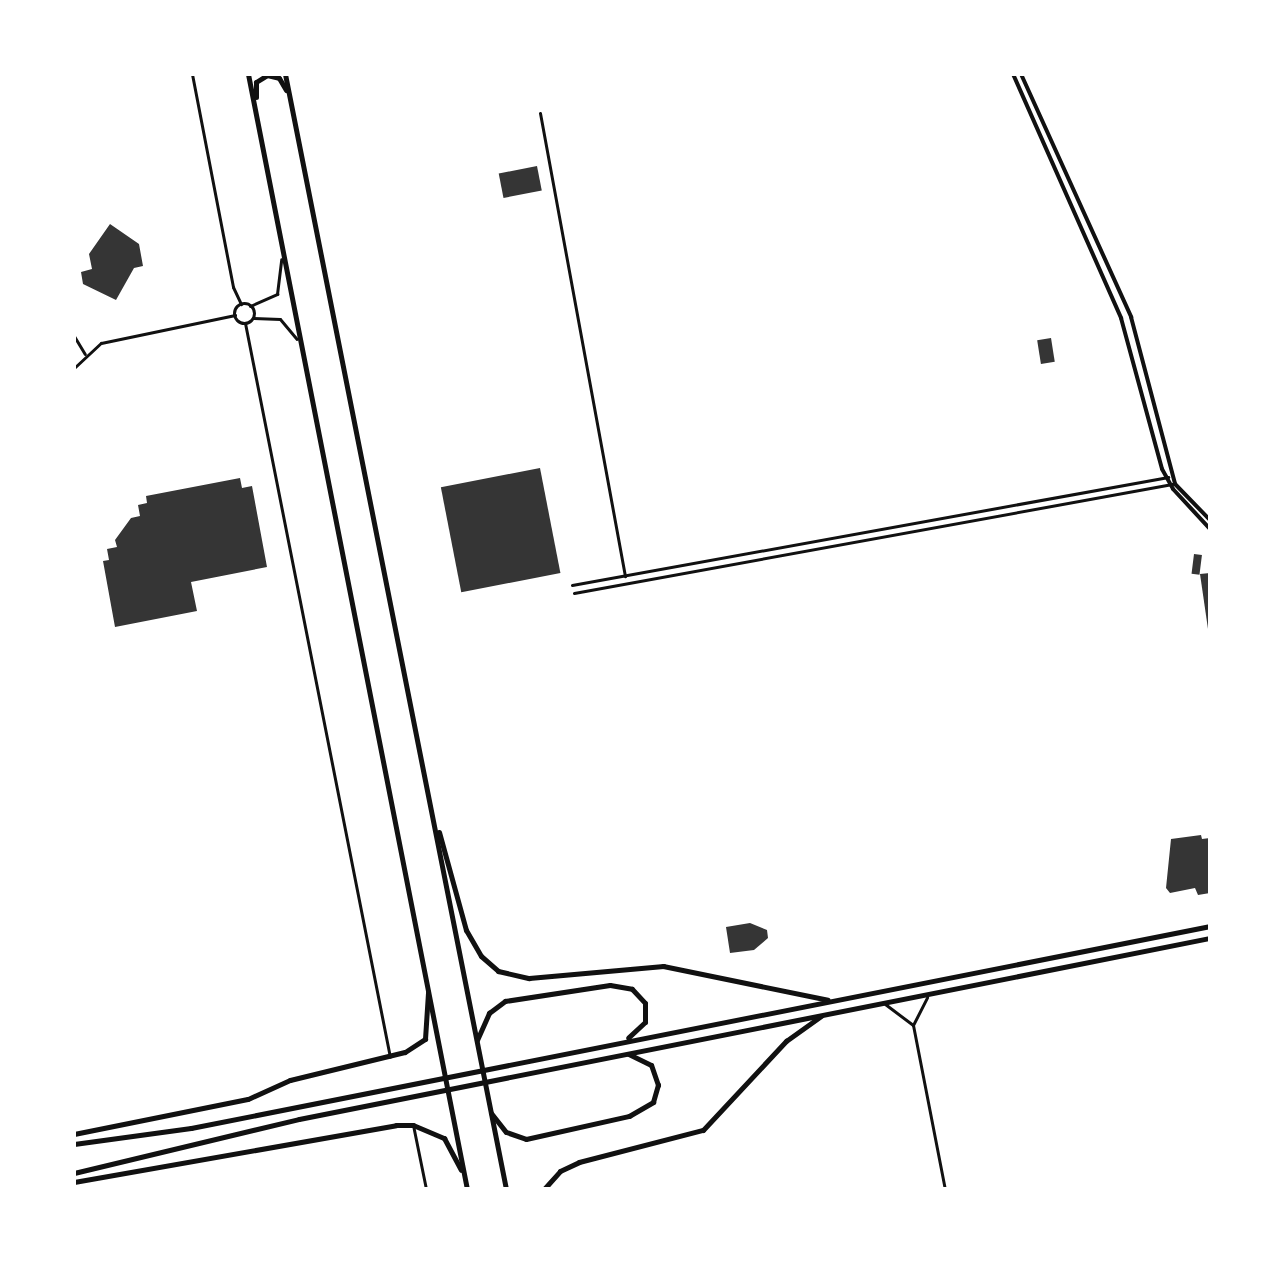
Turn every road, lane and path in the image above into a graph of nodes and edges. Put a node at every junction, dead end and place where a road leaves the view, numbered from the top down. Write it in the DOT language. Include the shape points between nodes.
graph roads {
  1 [pos="192,74"];
  2 [pos="248,74"];
  3 [pos="285,74"];
  4 [pos="1013,74"];
  5 [pos="1021,74"];
  6 [pos="289,94"];
  7 [pos="255,107"];
  8 [pos="540,113"];
  9 [pos="281,259"];
  10 [pos="241,304"];
  11 [pos="250,306"];
  12 [pos="235,315"];
  13 [pos="253,318"];
  14 [pos="245,323"];
  15 [pos="74,336"];
  16 [pos="297,339"];
  17 [pos="85,354"];
  18 [pos="74,368"];
  19 [pos="1169,476"];
  20 [pos="1172,484"];
  21 [pos="1210,520"];
  22 [pos="1210,529"];
  23 [pos="625,576"];
  24 [pos="572,585"];
  25 [pos="574,593"];
  26 [pos="433,816"];
  27 [pos="1210,926"];
  28 [pos="1210,938"];
  29 [pos="1098,948"];
  30 [pos="1048,958"];
  31 [pos="1100,960"];
  32 [pos="1050,970"];
  33 [pos="429,986"];
  34 [pos="931,993"];
  35 [pos="834,1000"];
  36 [pos="881,1003"];
  37 [pos="823,1014"];
  38 [pos="913,1025"];
  39 [pos="476,1041"];
  40 [pos="625,1041"];
  41 [pos="627,1053"];
  42 [pos="390,1058"];
  43 [pos="490,1112"];
  44 [pos="413,1125"];
  45 [pos="74,1134"];
  46 [pos="74,1144"];
  47 [pos="74,1173"];
  48 [pos="74,1182"];
  49 [pos="467,1186"];
  50 [pos="426,1189"];
  51 [pos="506,1189"];
  52 [pos="544,1189"];
  53 [pos="945,1189"];
  1 -- 10 [label="street" via="233,287"];
  2 -- 7 [label="main road"];
  3 -- 6 [label="main road"];
  4 -- 19 [label="street" via="1121,318 1133,374"];
  5 -- 19 [label="street" via="1131,317"];
  6 -- 7 [label="main road" via="279,78 267,75 256,82"];
  6 -- 26 [label="main road"];
  7 -- 9 [label="main road"];
  8 -- 23 [label="street"];
  9 -- 11 [label="street" via="277,294"];
  9 -- 16 [label="main road"];
  10 -- 11 [label="street"];
  10 -- 12 [label="street"];
  11 -- 13 [label="street"];
  12 -- 14 [label="street"];
  12 -- 17 [label="street" via="101,343"];
  13 -- 14 [label="street"];
  13 -- 16 [label="street" via="280,319"];
  14 -- 42 [label="street"];
  15 -- 17 [label="street"];
  16 -- 33 [label="main road"];
  17 -- 18 [label="street"];
  19 -- 20 [label="street"];
  19 -- 23 [label="street"];
  20 -- 21 [label="street"];
  20 -- 22 [label="street"];
  20 -- 25 [label="street"];
  23 -- 24 [label="street"];
  26 -- 35 [label="main road" via="466,930 481,956 498,971 529,978 663,966"];
  26 -- 39 [label="main road"];
  27 -- 29 [label="main road"];
  28 -- 31 [label="main road"];
  29 -- 30 [label="main road"];
  29 -- 31 [label="main road"];
  30 -- 32 [label="main road"];
  30 -- 35 [label="main road"];
  31 -- 32 [label="main road"];
  32 -- 34 [label="main road"];
  33 -- 42 [label="main road" via="425,1039"];
  33 -- 49 [label="main road"];
  34 -- 36 [label="main road"];
  34 -- 38 [label="street"];
  35 -- 40 [label="main road"];
  36 -- 37 [label="main road"];
  36 -- 38 [label="street"];
  37 -- 41 [label="main road"];
  37 -- 52 [label="main road" via="786,1041 703,1130 579,1162 560,1171"];
  38 -- 53 [label="street"];
  39 -- 40 [label="main road" via="489,1013 505,1001 610,985 632,989 645,1003 645,1022"];
  39 -- 43 [label="main road"];
  40 -- 46 [label="main road" via="191,1128"];
  41 -- 43 [label="main road" via="651,1065 658,1085 653,1102 629,1116 526,1139 506,1132"];
  41 -- 47 [label="main road" via="284,1122"];
  42 -- 45 [label="main road" via="290,1080 248,1099"];
  43 -- 51 [label="main road"];
  44 -- 48 [label="main road" via="236,1149"];
  44 -- 49 [label="main road" via="444,1138"];
  44 -- 50 [label="street"];
}
